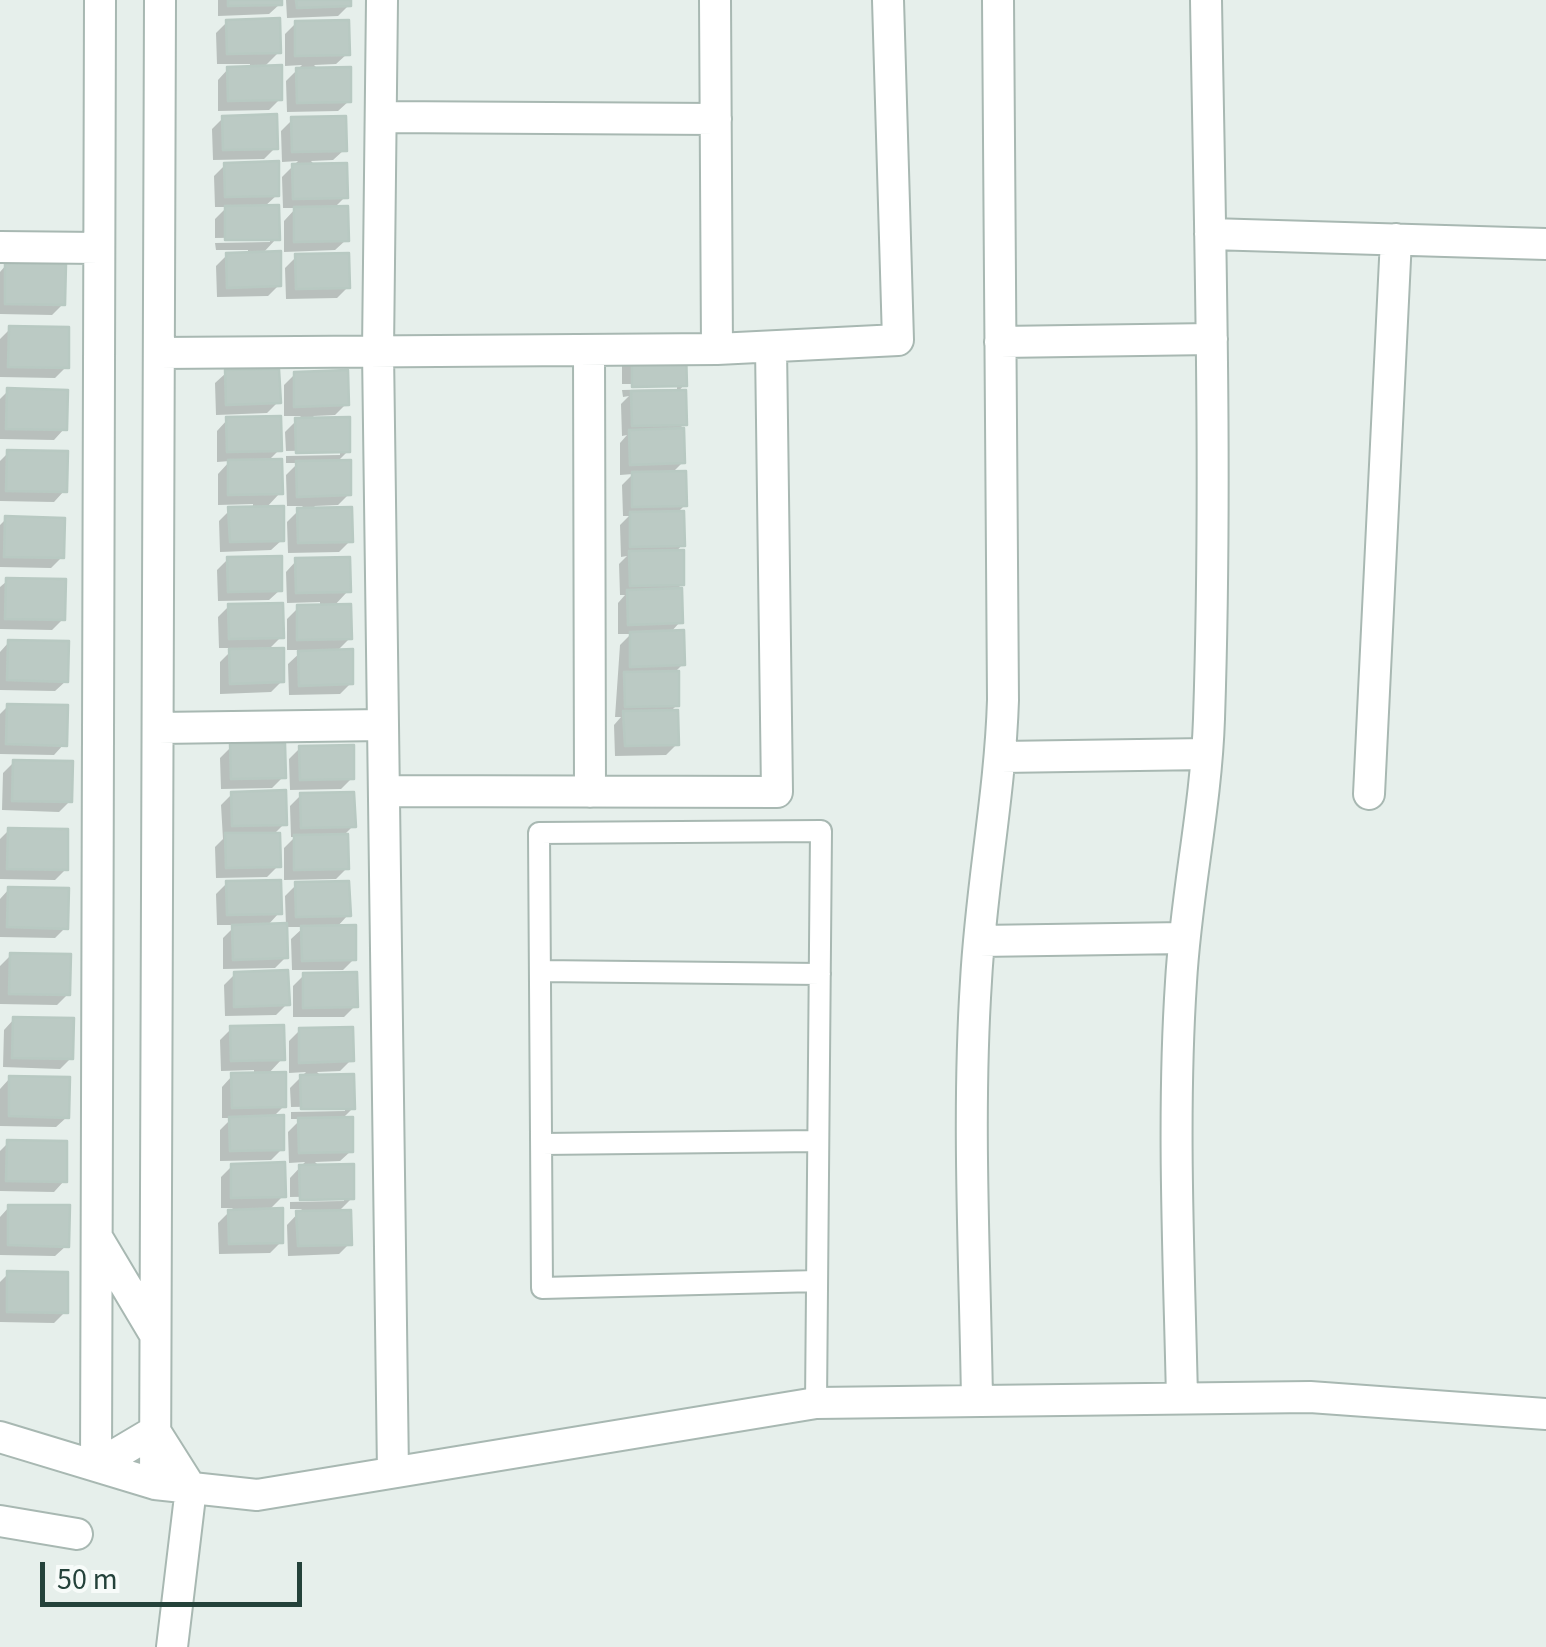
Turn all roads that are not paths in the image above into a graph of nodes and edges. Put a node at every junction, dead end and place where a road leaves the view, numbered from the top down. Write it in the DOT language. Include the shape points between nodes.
graph roads {
  1 [pos="100,0"];
  2 [pos="160,0"];
  3 [pos="382,0"];
  4 [pos="715,0"];
  5 [pos="888,0"];
  6 [pos="998,0"];
  7 [pos="1206,0"];
  8 [pos="383,117"];
  9 [pos="716,118"];
  10 [pos="1210,234"];
  11 [pos="1396,239"];
  12 [pos="1546,244"];
  13 [pos="0,247"];
  14 [pos="99,248"];
  15 [pos="1212,339"];
  16 [pos="1000,342"];
  17 [pos="771,347"];
  18 [pos="718,349"];
  19 [pos="589,350"];
  20 [pos="378,351"];
  21 [pos="159,353"];
  22 [pos="383,726"];
  23 [pos="158,728"];
  24 [pos="1208,754"];
  25 [pos="1001,756"];
  26 [pos="384,791"];
  27 [pos="590,792"];
  28 [pos="1369,794"];
  29 [pos="1184,938"];
  30 [pos="979,941"];
  31 [pos="540,971"];
  32 [pos="820,974"];
  33 [pos="818,1141"];
  34 [pos="542,1144"];
  35 [pos="96,1237"];
  36 [pos="817,1281"];
  37 [pos="156,1335"];
  38 [pos="1182,1398"];
  39 [pos="977,1400"];
  40 [pos="816,1403"];
  41 [pos="1546,1414"];
  42 [pos="155,1430"];
  43 [pos="0,1437"];
  44 [pos="96,1466"];
  45 [pos="392,1472"];
  46 [pos="155,1484"];
  47 [pos="191,1488"];
  48 [pos="0,1521"];
  49 [pos="78,1534"];
  50 [pos="172,1647"];
  1 -- 14 [label="street"];
  2 -- 21 [label="street"];
  3 -- 8 [label="street"];
  4 -- 9 [label="street"];
  5 -- 17 [label="street" via="898,340"];
  6 -- 16 [label="street"];
  7 -- 10 [label="street"];
  8 -- 9 [label="street"];
  8 -- 20 [label="street"];
  9 -- 18 [label="street"];
  10 -- 11 [label="street"];
  10 -- 15 [label="street"];
  11 -- 12 [label="street"];
  11 -- 28 [label="street"];
  13 -- 14 [label="street"];
  14 -- 35 [label="street"];
  15 -- 16 [label="street"];
  15 -- 24 [label="street"];
  16 -- 25 [label="street"];
  17 -- 18 [label="street"];
  17 -- 27 [label="street" via="778,792"];
  18 -- 19 [label="street"];
  19 -- 20 [label="street"];
  19 -- 27 [label="street"];
  20 -- 21 [label="street"];
  20 -- 22 [label="street"];
  21 -- 23 [label="street"];
  22 -- 23 [label="street"];
  22 -- 26 [label="street"];
  23 -- 37 [label="street"];
  24 -- 25 [label="street"];
  24 -- 29 [label="street"];
  25 -- 30 [label="street"];
  26 -- 27 [label="street"];
  26 -- 45 [label="street"];
  29 -- 30 [label="street"];
  29 -- 38 [label="street"];
  30 -- 39 [label="street" via="973,1138"];
  31 -- 32 [label="lane"];
  31 -- 32 [label="lane" via="539,833 821,831"];
  31 -- 34 [label="lane"];
  32 -- 33 [label="lane"];
  33 -- 34 [label="lane"];
  33 -- 36 [label="lane"];
  34 -- 36 [label="lane" via="542,1288"];
  35 -- 37 [label="street"];
  35 -- 44 [label="street"];
  36 -- 40 [label="lane"];
  37 -- 42 [label="street"];
  38 -- 39 [label="street"];
  38 -- 41 [label="street" via="1310,1397"];
  39 -- 40 [label="street"];
  40 -- 45 [label="street"];
  42 -- 44 [label="street"];
  42 -- 46 [label="street"];
  42 -- 47 [label="street"];
  43 -- 44 [label="street"];
  44 -- 46 [label="street"];
  45 -- 47 [label="street" via="257,1495"];
  46 -- 47 [label="street"];
  47 -- 50 [label="street"];
  48 -- 49 [label="street"];
}
